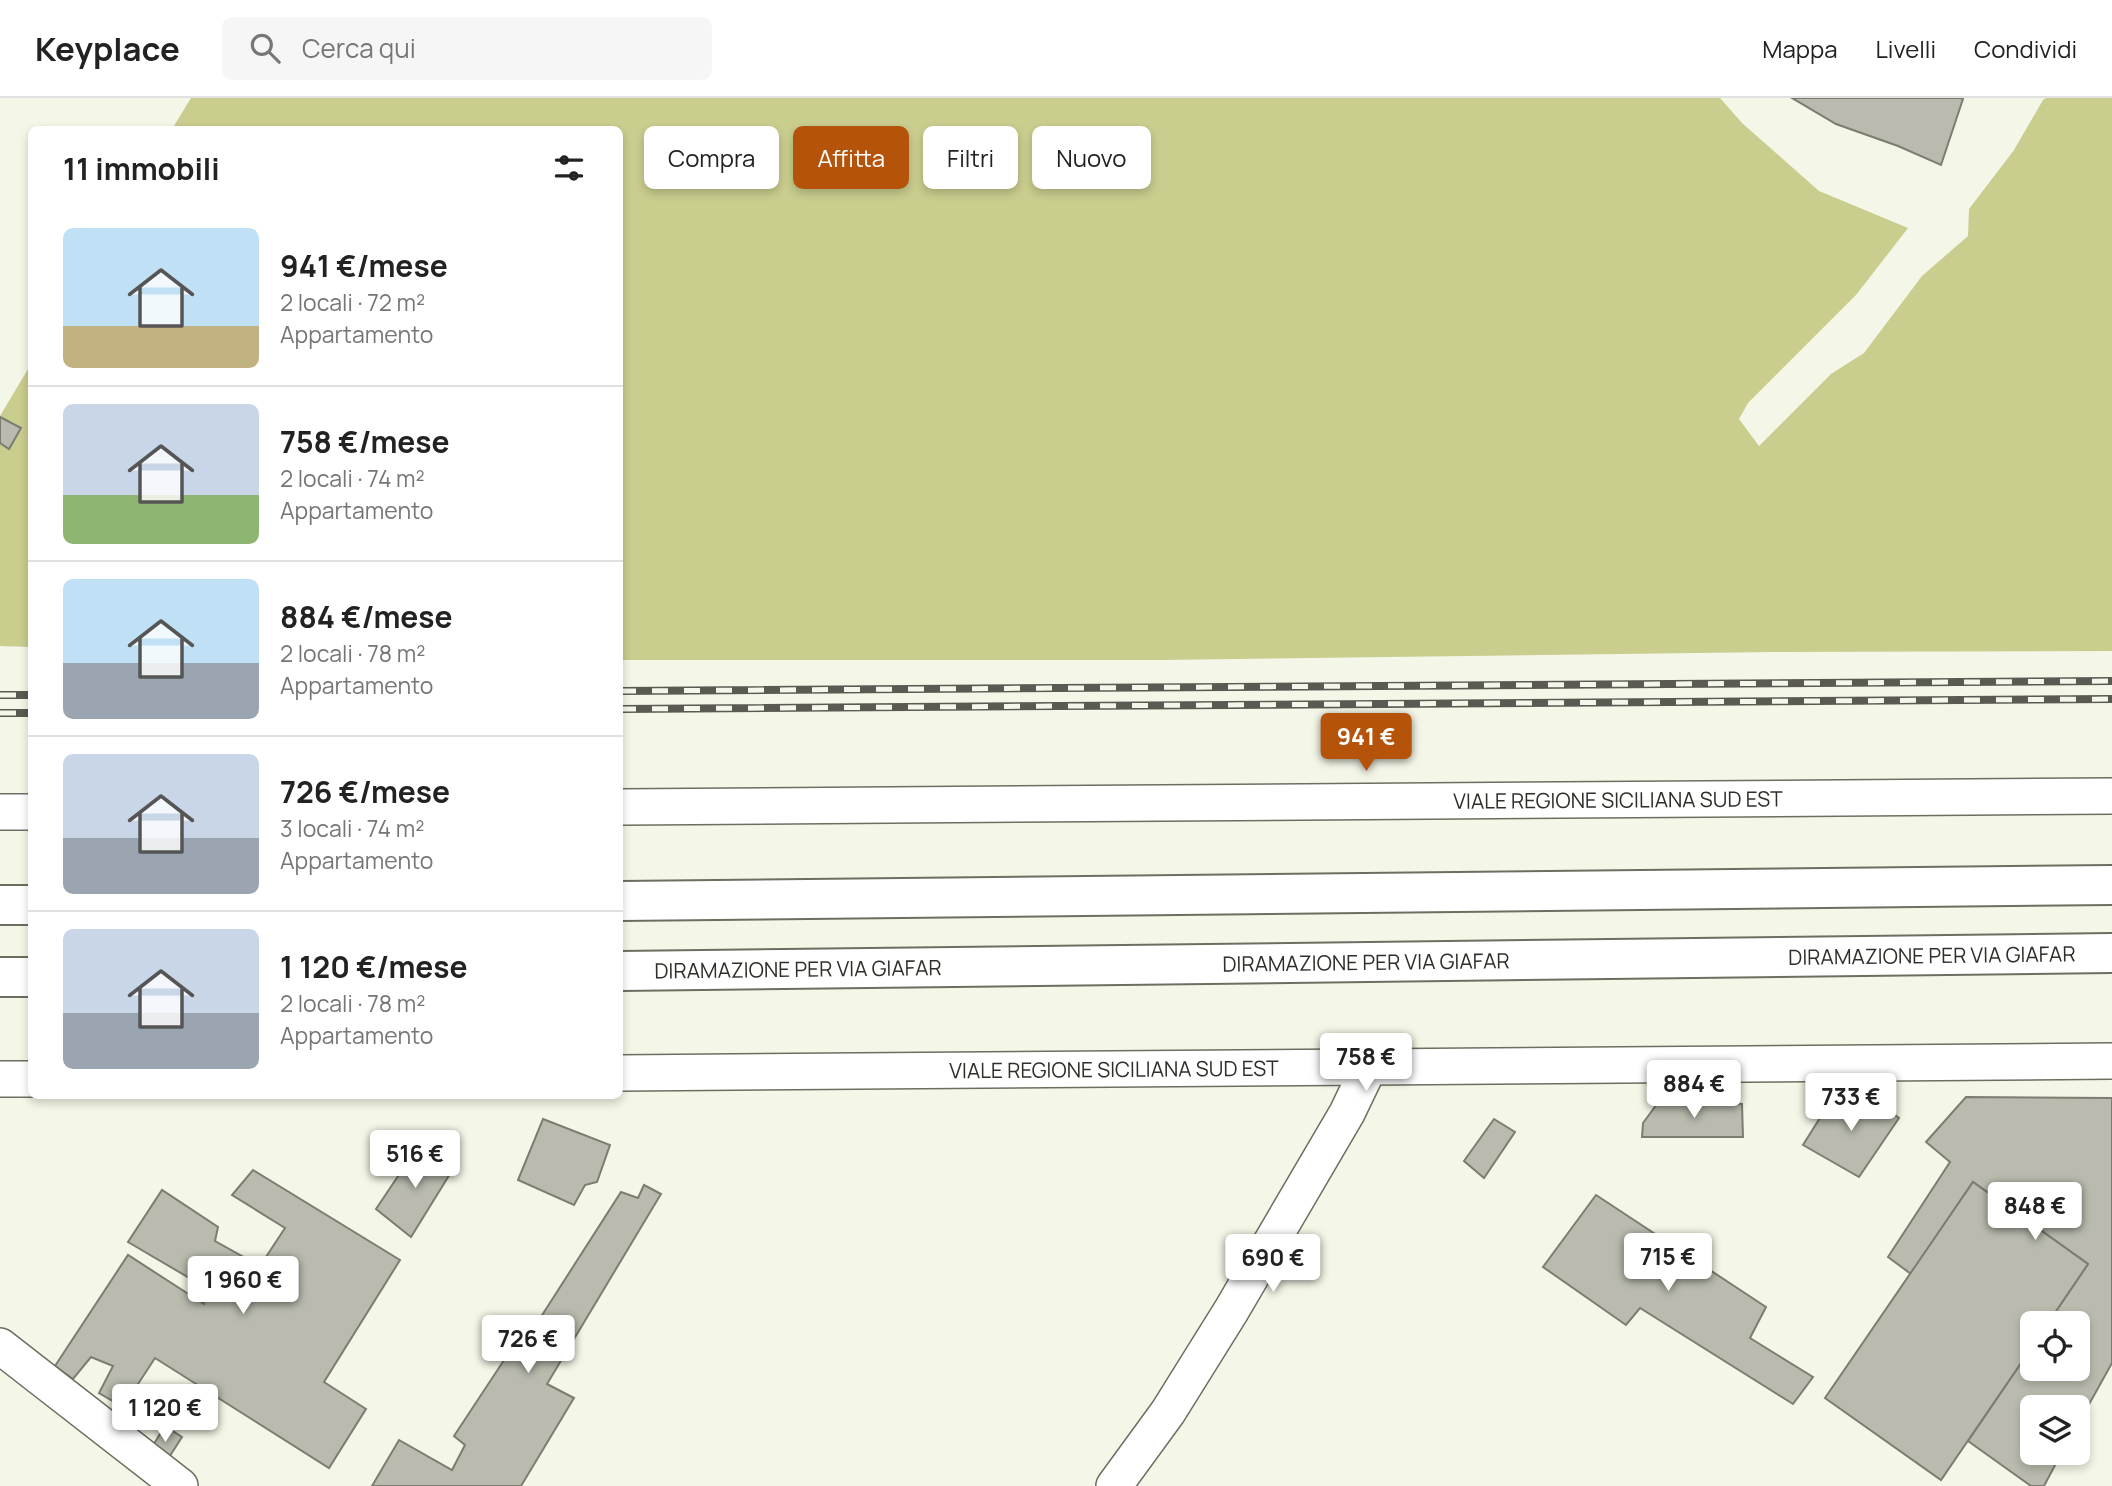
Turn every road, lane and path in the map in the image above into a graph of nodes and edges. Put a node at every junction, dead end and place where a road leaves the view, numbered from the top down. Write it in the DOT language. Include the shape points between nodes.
graph roads {
  1 [pos="2112,796"];
  2 [pos="623,807"];
  3 [pos="0,812"];
  4 [pos="28,812"];
  5 [pos="2112,885"];
  6 [pos="623,901"];
  7 [pos="0,905"];
  8 [pos="28,905"];
  9 [pos="2112,953"];
  10 [pos="623,971"];
  11 [pos="0,977"];
  12 [pos="28,977"];
  13 [pos="2112,1060"];
  14 [pos="1370,1065"];
  15 [pos="623,1073"];
  16 [pos="0,1079"];
  17 [pos="28,1079"];
  18 [pos="0,1346"];
  19 [pos="180,1486"];
  20 [pos="1114,1486"];
  1 -- 2 [label="street, VIALE REGIONE SICILIANA SUD EST"];
  3 -- 4 [label="street"];
  5 -- 6 [label="highway"];
  7 -- 8 [label="highway"];
  9 -- 10 [label="highway, DIRAMAZIONE PER VIA GIAFAR"];
  11 -- 12 [label="highway"];
  13 -- 14 [label="street, VIALE REGIONE SICILIANA SUD EST"];
  14 -- 15 [label="street, VIALE REGIONE SICILIANA SUD EST"];
  14 -- 20 [label="street" via="1347,1113 1231,1311 1168,1412"];
  16 -- 17 [label="street"];
  18 -- 19 [label="street"];
}
